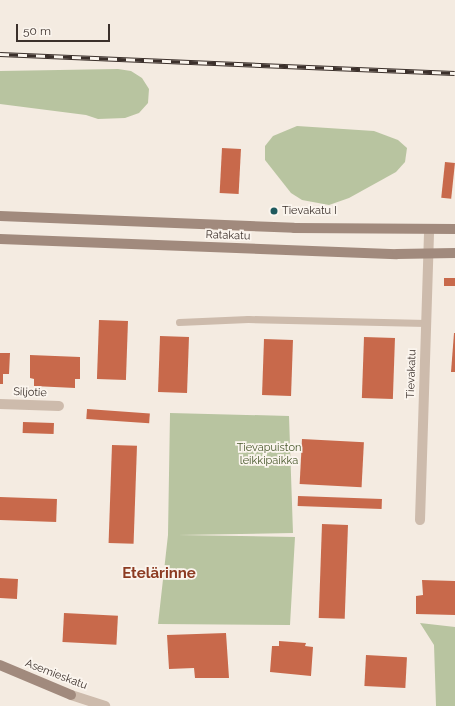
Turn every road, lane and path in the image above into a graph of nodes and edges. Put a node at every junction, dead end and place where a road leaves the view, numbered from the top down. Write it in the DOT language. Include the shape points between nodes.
graph roads {
  1 [pos="0,216"];
  2 [pos="429,229"];
  3 [pos="455,229"];
  4 [pos="0,239"];
  5 [pos="455,253"];
  6 [pos="429,254"];
  7 [pos="179,322"];
  8 [pos="426,323"];
  9 [pos="0,404"];
  10 [pos="59,406"];
  11 [pos="420,520"];
  12 [pos="0,665"];
  13 [pos="71,695"];
  14 [pos="105,706"];
  1 -- 2 [label="main road, Ratakatu" via="294,228"];
  2 -- 3 [label="main road, Ratakatu"];
  2 -- 6 [label="street, Tievakatu"];
  4 -- 6 [label="main road, Ratakatu"];
  5 -- 6 [label="main road, Ratakatu"];
  6 -- 8 [label="street, Tievakatu"];
  7 -- 8 [label="lane" via="248,319"];
  8 -- 11 [label="street, Tievakatu"];
  9 -- 10 [label="street, Siljotie"];
  12 -- 13 [label="main road, Asemieskatu"];
  13 -- 14 [label="street, Asemieskatu"];
}
